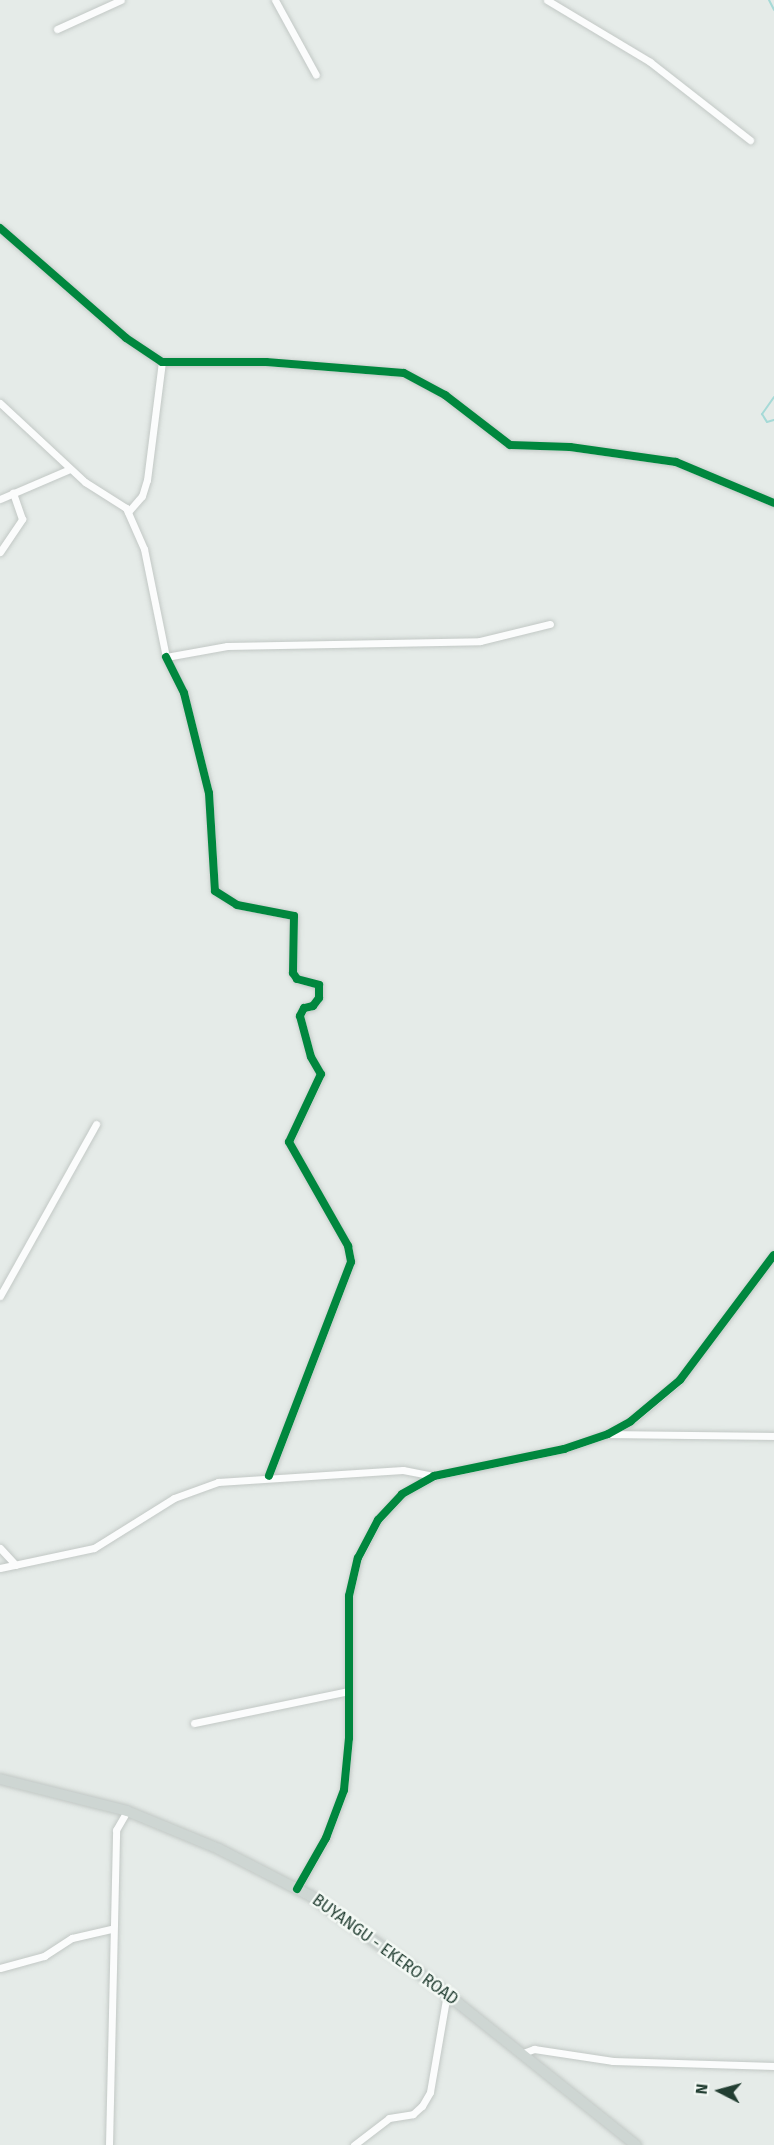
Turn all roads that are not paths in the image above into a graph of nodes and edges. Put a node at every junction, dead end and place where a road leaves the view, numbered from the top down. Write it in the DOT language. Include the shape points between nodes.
graph roads {
  1 [pos="121,0"];
  2 [pos="275,0"];
  3 [pos="547,0"];
  4 [pos="57,29"];
  5 [pos="316,75"];
  6 [pos="750,140"];
  7 [pos="0,228"];
  8 [pos="162,362"];
  9 [pos="0,404"];
  10 [pos="70,469"];
  11 [pos="13,494"];
  12 [pos="0,499"];
  13 [pos="774,503"];
  14 [pos="128,513"];
  15 [pos="0,552"];
  16 [pos="550,624"];
  17 [pos="166,657"];
  18 [pos="96,1124"];
  19 [pos="774,1255"];
  20 [pos="0,1296"];
  21 [pos="608,1434"];
  22 [pos="774,1436"];
  23 [pos="269,1476"];
  24 [pos="434,1476"];
  25 [pos="0,1548"];
  26 [pos="16,1566"];
  27 [pos="0,1568"];
  28 [pos="348,1691"];
  29 [pos="194,1723"];
  30 [pos="0,1779"];
  31 [pos="127,1811"];
  32 [pos="297,1888"];
  33 [pos="111,1929"];
  34 [pos="0,1968"];
  35 [pos="447,1994"];
  36 [pos="523,2053"];
  37 [pos="774,2066"];
  38 [pos="109,2145"];
  39 [pos="354,2145"];
  40 [pos="636,2145"];
  1 -- 4 [label="street"];
  2 -- 5 [label="street"];
  3 -- 6 [label="street" via="650,62"];
  7 -- 8 [label="street" via="126,338"];
  8 -- 13 [label="street" via="266,362 404,373 446,395 510,445 570,447 676,462"];
  8 -- 14 [label="street" via="147,480 142,496"];
  9 -- 10 [label="street"];
  10 -- 11 [label="street"];
  10 -- 14 [label="street"];
  11 -- 12 [label="street"];
  11 -- 15 [label="street" via="22,519"];
  14 -- 17 [label="street" via="144,549"];
  16 -- 17 [label="street" via="480,640 227,646"];
  17 -- 23 [label="street" via="184,693 209,793 215,891 237,905 294,916 293,973 297,979 319,985 319,998 304,1008 300,1016 311,1057 321,1074 289,1142 348,1246 351,1262"];
  18 -- 20 [label="street"];
  19 -- 21 [label="street" via="680,1380"];
  21 -- 22 [label="street"];
  21 -- 24 [label="street" via="550,1453"];
  23 -- 24 [label="street" via="403,1470"];
  23 -- 26 [label="street" via="207,1485 154,1509 94,1548"];
  24 -- 28 [label="street" via="393,1502 361,1550 349,1596"];
  25 -- 26 [label="street"];
  26 -- 27 [label="street"];
  28 -- 29 [label="street"];
  28 -- 32 [label="street" via="348,1764 342,1800"];
  30 -- 31 [label="main road, BUYANGU - EKERO ROAD"];
  31 -- 32 [label="main road, BUYANGU - EKERO ROAD" via="219,1849"];
  31 -- 33 [label="street" via="116,1830"];
  32 -- 35 [label="main road, BUYANGU - EKERO ROAD" via="362,1929"];
  33 -- 34 [label="street" via="72,1938 44,1956"];
  33 -- 38 [label="street"];
  35 -- 36 [label="main road, BUYANGU - EKERO ROAD"];
  35 -- 39 [label="street" via="430,2092 422,2106 413,2114 389,2118"];
  36 -- 37 [label="street" via="534,2049 614,2061"];
  36 -- 40 [label="main road, BUYANGU - EKERO ROAD"];
}
